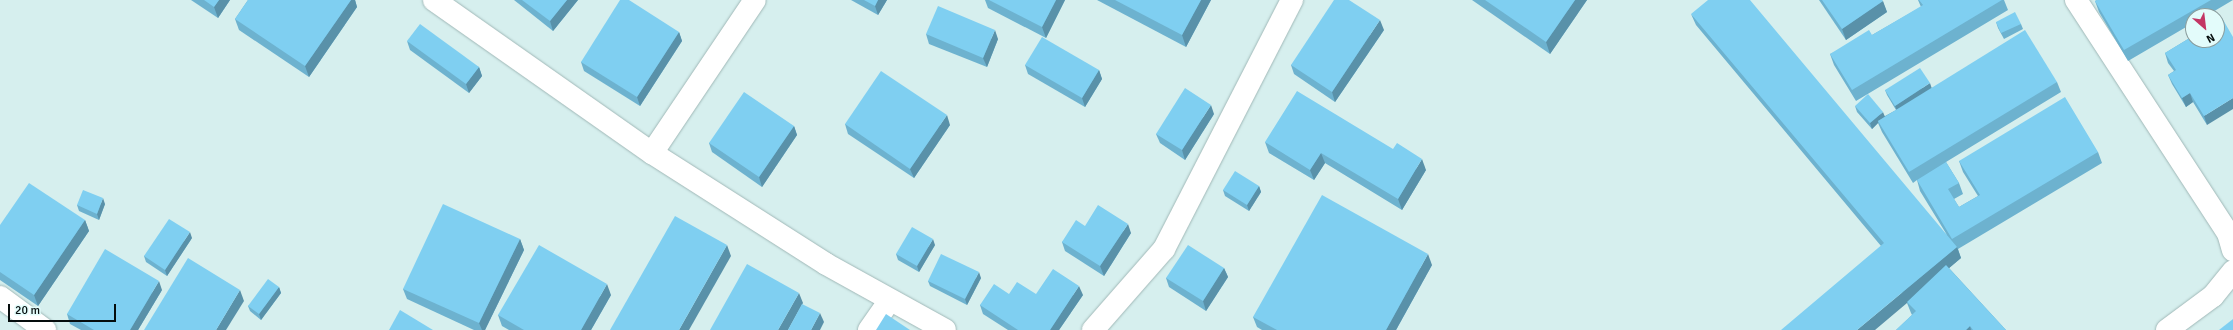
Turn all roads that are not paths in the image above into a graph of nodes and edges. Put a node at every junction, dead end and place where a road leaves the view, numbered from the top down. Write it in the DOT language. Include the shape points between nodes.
graph roads {
  1 [pos="434,0"];
  2 [pos="755,0"];
  3 [pos="1292,0"];
  4 [pos="2076,0"];
  5 [pos="652,153"];
  6 [pos="2233,250"];
  7 [pos="2233,271"];
  8 [pos="0,297"];
  9 [pos="889,301"];
  10 [pos="45,330"];
  11 [pos="869,330"];
  12 [pos="945,330"];
  13 [pos="1093,330"];
  14 [pos="2167,330"];
  1 -- 5 [label="street"];
  2 -- 5 [label="street"];
  3 -- 13 [label="street" via="1164,249"];
  4 -- 6 [label="street" via="2228,233"];
  5 -- 9 [label="street"];
  7 -- 14 [label="street" via="2213,296"];
  8 -- 10 [label="street"];
  9 -- 11 [label="street"];
  9 -- 12 [label="street"];
}
